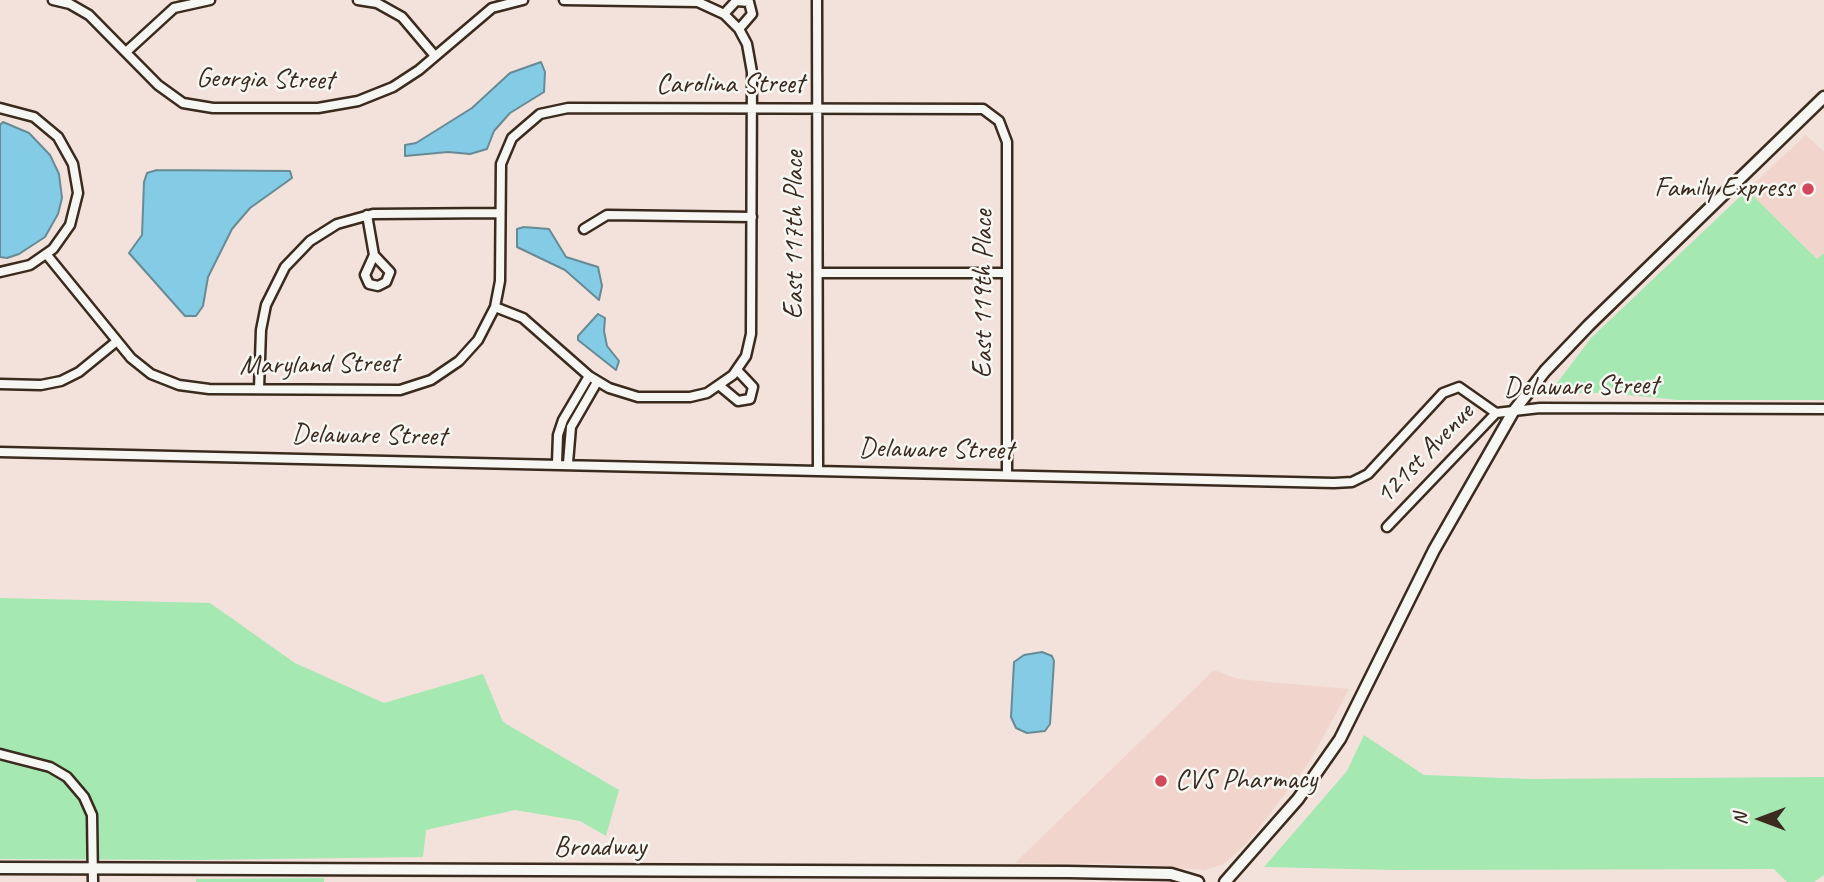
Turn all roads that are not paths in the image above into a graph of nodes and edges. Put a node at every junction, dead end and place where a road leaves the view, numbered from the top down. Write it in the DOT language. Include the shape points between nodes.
graph roads {
  1 [pos="53,0"];
  2 [pos="210,0"];
  3 [pos="358,0"];
  4 [pos="523,0"];
  5 [pos="564,0"];
  6 [pos="817,0"];
  7 [pos="724,14"];
  8 [pos="739,29"];
  9 [pos="126,52"];
  10 [pos="435,56"];
  11 [pos="1824,97"];
  12 [pos="0,108"];
  13 [pos="752,108"];
  14 [pos="817,108"];
  15 [pos="995,117"];
  16 [pos="500,213"];
  17 [pos="367,215"];
  18 [pos="752,216"];
  19 [pos="584,229"];
  20 [pos="374,254"];
  21 [pos="47,255"];
  22 [pos="0,272"];
  23 [pos="1006,273"];
  24 [pos="818,274"];
  25 [pos="495,307"];
  26 [pos="117,341"];
  27 [pos="737,370"];
  28 [pos="589,376"];
  29 [pos="597,382"];
  30 [pos="0,384"];
  31 [pos="720,386"];
  32 [pos="259,389"];
  33 [pos="1824,410"];
  34 [pos="1513,412"];
  35 [pos="1496,413"];
  36 [pos="0,452"];
  37 [pos="557,463"];
  38 [pos="568,463"];
  39 [pos="818,470"];
  40 [pos="1007,474"];
  41 [pos="1387,527"];
  42 [pos="0,754"];
  43 [pos="0,868"];
  44 [pos="92,868"];
  45 [pos="93,882"];
  46 [pos="1198,882"];
  47 [pos="1225,882"];
  1 -- 9 [label="street, Georgia Street" via="82,10"];
  2 -- 9 [label="street" via="174,8"];
  3 -- 10 [label="street" via="377,3 402,17"];
  4 -- 10 [label="street, Georgia Street" via="492,8"];
  5 -- 7 [label="street" via="690,1"];
  6 -- 14 [label="street, East 117th Place"];
  7 -- 8 [label="street"];
  7 -- 8 [label="street" via="736,1 749,2 751,19"];
  8 -- 13 [label="street, East 117th Place" via="752,62"];
  9 -- 10 [label="street, Georgia Street" via="168,94 183,103 213,108 342,105 393,87"];
  11 -- 34 [label="main road" via="1589,325"];
  12 -- 21 [label="street" via="25,113 42,123 65,146 73,164 76,207 65,233"];
  13 -- 14 [label="street, Carolina Street"];
  13 -- 16 [label="street, Carolina Street" via="552,110 516,132 504,154"];
  13 -- 18 [label="street, East 117th Place"];
  14 -- 15 [label="street, Carolina Street" via="975,108"];
  14 -- 24 [label="street, East 117th Place"];
  15 -- 23 [label="street, East 119th Place" via="1007,142"];
  16 -- 17 [label="street"];
  16 -- 25 [label="street, Carolina Street" via="500,281"];
  17 -- 20 [label="street"];
  17 -- 32 [label="street" via="318,235 285,267 263,314"];
  18 -- 19 [label="street" via="607,215"];
  18 -- 27 [label="street, East 117th Place" via="751,334"];
  21 -- 22 [label="street" via="22,268"];
  21 -- 26 [label="street, Maryland Street"];
  23 -- 24 [label="street"];
  23 -- 40 [label="street, East 119th Place"];
  24 -- 39 [label="street, East 117th Place"];
  25 -- 28 [label="street" via="531,324"];
  25 -- 32 [label="street, Maryland Street" via="468,352 422,384 389,392"];
  26 -- 30 [label="street" via="61,381"];
  26 -- 32 [label="street, Maryland Street" via="141,367 168,382 193,388"];
  27 -- 31 [label="street"];
  27 -- 31 [label="street" via="753,387 750,399 738,401"];
  28 -- 29 [label="street"];
  28 -- 37 [label="street" via="563,420"];
  29 -- 31 [label="street" via="626,394 658,397 699,396"];
  29 -- 38 [label="street" via="571,427"];
  33 -- 34 [label="street, Delaware Street" via="1539,408"];
  34 -- 35 [label="street, Delaware Street"];
  34 -- 47 [label="main road" via="1434,550 1340,739 1298,799"];
  35 -- 40 [label="street, Delaware Street" via="1459,387 1443,393 1368,474 1352,482"];
  35 -- 41 [label="street, 121st Avenue"];
  36 -- 37 [label="street, Delaware Street"];
  37 -- 38 [label="street, Delaware Street"];
  38 -- 39 [label="street, Delaware Street"];
  39 -- 40 [label="street, Delaware Street"];
  42 -- 44 [label="street" via="50,767 67,777 84,797 92,815"];
  43 -- 44 [label="main road, Broadway"];
  44 -- 45 [label="street"];
  44 -- 46 [label="main road, Broadway" via="1069,872 1171,874"];
}
